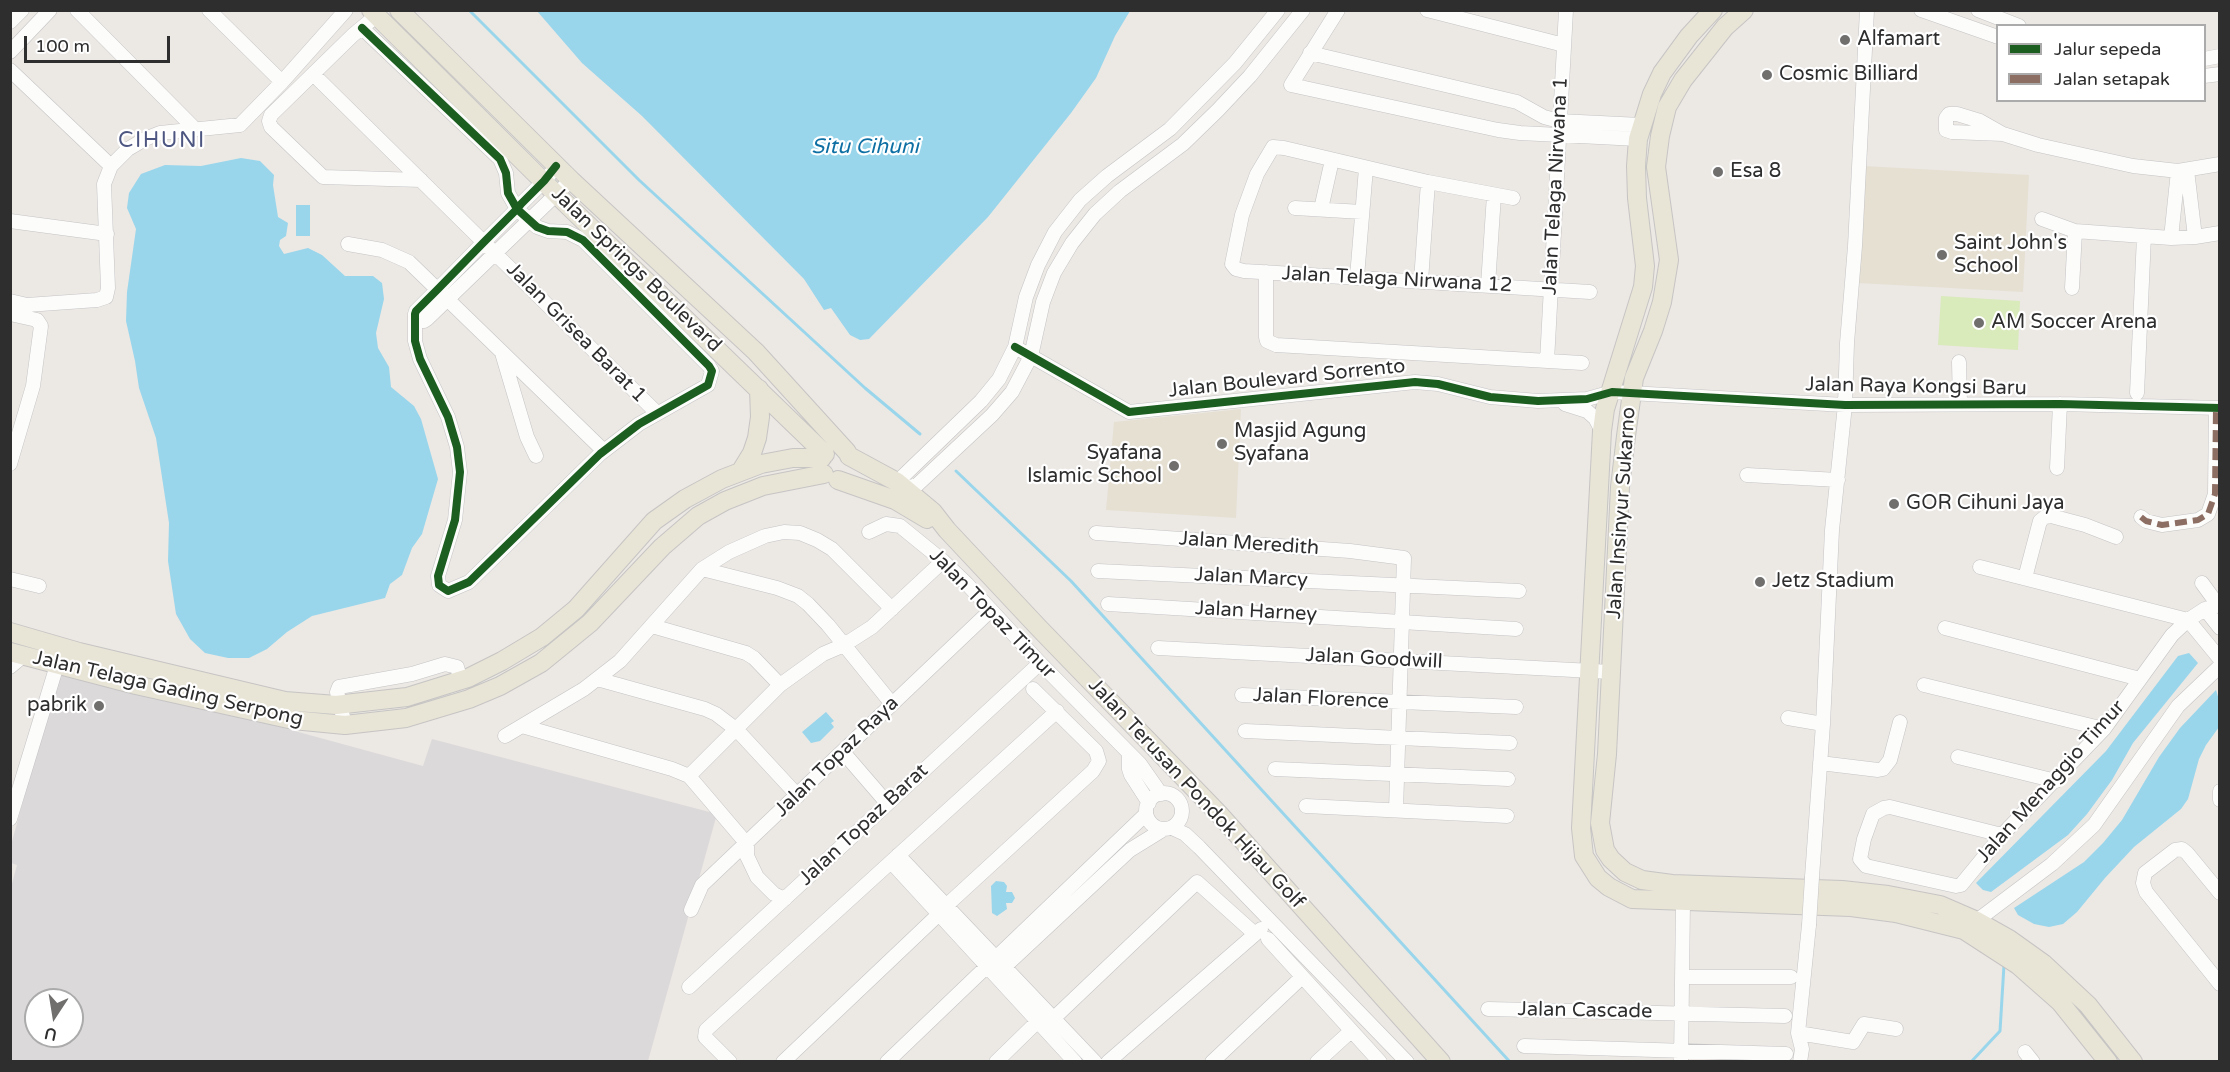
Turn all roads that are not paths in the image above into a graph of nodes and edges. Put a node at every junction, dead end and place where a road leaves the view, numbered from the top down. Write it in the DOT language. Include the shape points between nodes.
graph roads {
  1 [pos="22,10"];
  2 [pos="50,10"];
  3 [pos="77,10"];
  4 [pos="209,10"];
  5 [pos="399,10"];
  6 [pos="1278,10"];
  7 [pos="1303,10"];
  8 [pos="1338,10"];
  9 [pos="1566,10"];
  10 [pos="1713,10"];
  11 [pos="1744,10"];
  12 [pos="1867,10"];
  13 [pos="1921,10"];
  14 [pos="345,11"];
  15 [pos="1431,11"];
  16 [pos="374,13"];
  17 [pos="1985,13"];
  18 [pos="10,22"];
  19 [pos="2014,24"];
  20 [pos="362,28"];
  21 [pos="1991,35"];
  22 [pos="1253,41"];
  23 [pos="1564,45"];
  24 [pos="10,52"];
  25 [pos="1311,53"];
  26 [pos="1268,54"];
  27 [pos="10,70"];
  28 [pos="313,74"];
  29 [pos="282,82"];
  30 [pos="1196,104"];
  31 [pos="1210,118"];
  32 [pos="1559,128"];
  33 [pos="195,129"];
  34 [pos="1639,132"];
  35 [pos="2003,134"];
  36 [pos="1332,160"];
  37 [pos="2220,164"];
  38 [pos="111,166"];
  39 [pos="556,166"];
  40 [pos="1366,168"];
  41 [pos="2183,171"];
  42 [pos="421,180"];
  43 [pos="571,180"];
  44 [pos="1428,182"];
  45 [pos="550,188"];
  46 [pos="1494,195"];
  47 [pos="1513,198"];
  48 [pos="1295,208"];
  49 [pos="517,209"];
  50 [pos="1320,209"];
  51 [pos="1073,210"];
  52 [pos="1362,212"];
  53 [pos="2042,219"];
  54 [pos="529,221"];
  55 [pos="10,222"];
  56 [pos="1087,224"];
  57 [pos="2074,231"];
  58 [pos="2220,233"];
  59 [pos="107,234"];
  60 [pos="2144,236"];
  61 [pos="2195,237"];
  62 [pos="2170,238"];
  63 [pos="484,242"];
  64 [pos="348,244"];
  65 [pos="495,254"];
  66 [pos="1266,272"];
  67 [pos="1357,277"];
  68 [pos="1421,281"];
  69 [pos="1488,285"];
  70 [pos="438,288"];
  71 [pos="2072,288"];
  72 [pos="1551,290"];
  73 [pos="1590,292"];
  74 [pos="449,299"];
  75 [pos="10,301"];
  76 [pos="10,314"];
  77 [pos="416,321"];
  78 [pos="1016,346"];
  79 [pos="502,351"];
  80 [pos="1031,356"];
  81 [pos="1547,361"];
  82 [pos="1959,362"];
  83 [pos="1582,363"];
  84 [pos="759,389"];
  85 [pos="1612,392"];
  86 [pos="2137,393"];
  87 [pos="1557,401"];
  88 [pos="1630,402"];
  89 [pos="1960,404"];
  90 [pos="2060,404"];
  91 [pos="1845,405"];
  92 [pos="2218,408"];
  93 [pos="1605,409"];
  94 [pos="657,413"];
  95 [pos="825,428"];
  96 [pos="1602,431"];
  97 [pos="808,439"];
  98 [pos="604,451"];
  99 [pos="848,454"];
  100 [pos="536,456"];
  101 [pos="10,464"];
  102 [pos="822,467"];
  103 [pos="2057,468"];
  104 [pos="741,471"];
  105 [pos="1747,475"];
  106 [pos="1838,480"];
  107 [pos="902,485"];
  108 [pos="878,493"];
  109 [pos="2141,517"];
  110 [pos="947,530"];
  111 [pos="868,532"];
  112 [pos="1096,533"];
  113 [pos="2116,537"];
  114 [pos="1596,552"];
  115 [pos="1617,552"];
  116 [pos="943,561"];
  117 [pos="1980,567"];
  118 [pos="702,569"];
  119 [pos="1098,571"];
  120 [pos="2025,578"];
  121 [pos="10,579"];
  122 [pos="2202,583"];
  123 [pos="1404,585"];
  124 [pos="39,586"];
  125 [pos="1519,591"];
  126 [pos="1108,604"];
  127 [pos="2214,606"];
  128 [pos="892,609"];
  129 [pos="991,610"];
  130 [pos="2187,620"];
  131 [pos="1403,621"];
  132 [pos="652,626"];
  133 [pos="1945,628"];
  134 [pos="2220,628"];
  135 [pos="1516,629"];
  136 [pos="10,632"];
  137 [pos="844,645"];
  138 [pos="1158,648"];
  139 [pos="15,658"];
  140 [pos="2220,658"];
  141 [pos="1401,661"];
  142 [pos="1040,663"];
  143 [pos="57,664"];
  144 [pos="140,665"];
  145 [pos="2220,666"];
  146 [pos="1590,671"];
  147 [pos="1611,672"];
  148 [pos="597,679"];
  149 [pos="2140,679"];
  150 [pos="136,685"];
  151 [pos="780,685"];
  152 [pos="1924,685"];
  153 [pos="1033,689"];
  154 [pos="1242,695"];
  155 [pos="1400,702"];
  156 [pos="892,704"];
  157 [pos="340,705"];
  158 [pos="1516,707"];
  159 [pos="1058,711"];
  160 [pos="1788,718"];
  161 [pos="1900,722"];
  162 [pos="1823,724"];
  163 [pos="345,725"];
  164 [pos="522,726"];
  165 [pos="2104,729"];
  166 [pos="737,730"];
  167 [pos="1245,731"];
  168 [pos="505,736"];
  169 [pos="1398,738"];
  170 [pos="1510,743"];
  171 [pos="843,752"];
  172 [pos="1130,754"];
  173 [pos="1958,757"];
  174 [pos="1820,764"];
  175 [pos="1275,769"];
  176 [pos="1397,774"];
  177 [pos="689,776"];
  178 [pos="1508,779"];
  179 [pos="2056,781"];
  180 [pos="2220,791"];
  181 [pos="1161,794"];
  182 [pos="798,796"];
  183 [pos="2220,800"];
  184 [pos="887,803"];
  185 [pos="1306,807"];
  186 [pos="1148,808"];
  187 [pos="1396,810"];
  188 [pos="1507,816"];
  189 [pos="10,819"];
  190 [pos="1172,826"];
  191 [pos="2002,835"];
  192 [pos="747,844"];
  193 [pos="894,858"];
  194 [pos="2220,893"];
  195 [pos="785,899"];
  196 [pos="1683,902"];
  197 [pos="691,910"];
  198 [pos="943,910"];
  199 [pos="1269,921"];
  200 [pos="1970,925"];
  201 [pos="1262,936"];
  202 [pos="996,967"];
  203 [pos="1302,977"];
  204 [pos="1683,977"];
  205 [pos="1791,977"];
  206 [pos="2220,984"];
  207 [pos="688,987"];
  208 [pos="1488,1009"];
  209 [pos="1682,1014"];
  210 [pos="1785,1016"];
  211 [pos="1054,1018"];
  212 [pos="1038,1021"];
  213 [pos="1896,1029"];
  214 [pos="1351,1031"];
  215 [pos="1798,1033"];
  216 [pos="1524,1046"];
  217 [pos="1786,1054"];
  218 [pos="1681,1056"];
  219 [pos="730,1062"];
  220 [pos="783,1062"];
  221 [pos="887,1062"];
  222 [pos="996,1062"];
  223 [pos="1075,1062"];
  224 [pos="1095,1062"];
  225 [pos="1108,1062"];
  226 [pos="1212,1062"];
  227 [pos="1317,1062"];
  228 [pos="1380,1062"];
  229 [pos="1407,1062"];
  230 [pos="1441,1062"];
  231 [pos="1800,1062"];
  232 [pos="2108,1062"];
  233 [pos="2133,1062"];
  1 -- 18 [label="street"];
  2 -- 24 [label="street"];
  3 -- 33 [label="street"];
  4 -- 29 [label="street"];
  5 -- 39 [label="main road, Jalan Springs Boulevard"];
  6 -- 22 [label="street"];
  7 -- 26 [label="street"];
  8 -- 25 [label="street"];
  9 -- 23 [label="street, Jalan Telaga Nirwana 1"];
  10 -- 34 [label="main road, Jalan Insinyur Sukarno" via="1662,72"];
  11 -- 88 [label="main road, Jalan Insinyur Sukarno" via="1706,50 1667,107 1656,167 1668,260 1666,282 1653,331 1634,378"];
  12 -- 91 [label="street"];
  13 -- 21 [label="street"];
  14 -- 29 [label="street"];
  15 -- 23 [label="street"];
  16 -- 20 [label="street"];
  16 -- 45 [label="main road, Jalan Springs Boulevard"];
  17 -- 19 [label="street"];
  17 -- 21 [label="street"];
  20 -- 28 [label="street"];
  20 -- 49 [label="street" via="500,159 508,193"];
  22 -- 26 [label="street"];
  22 -- 30 [label="street"];
  23 -- 32 [label="street, Jalan Telaga Nirwana 1"];
  25 -- 32 [label="street" via="1517,102"];
  25 -- 32 [label="street" via="1291,85 1498,130 1520,133"];
  26 -- 31 [label="street"];
  27 -- 38 [label="street"];
  28 -- 42 [label="street, Jalan Grisea Barat 1"];
  28 -- 42 [label="street" via="271,115 271,127 323,177"];
  29 -- 33 [label="street" via="238,126"];
  30 -- 31 [label="street"];
  30 -- 51 [label="street" via="1170,129 1107,176"];
  31 -- 56 [label="street" via="1120,191"];
  32 -- 34 [label="street"];
  32 -- 72 [label="street, Jalan Telaga Nirwana 1"];
  33 -- 38 [label="street" via="145,139"];
  34 -- 85 [label="main road, Jalan Insinyur Sukarno" via="1636,198 1645,266 1643,287"];
  35 -- 41 [label="street" via="2102,159"];
  36 -- 40 [label="street"];
  36 -- 50 [label="street"];
  36 -- 66 [label="street, Jalan Telaga Nirwana 12" via="1273,147 1257,174 1242,215 1233,267"];
  37 -- 41 [label="street"];
  38 -- 59 [label="street" via="104,184"];
  39 -- 43 [label="main road, Jalan Springs Boulevard"];
  39 -- 45 [label="street"];
  40 -- 44 [label="street"];
  40 -- 52 [label="street"];
  41 -- 61 [label="street"];
  41 -- 62 [label="street"];
  42 -- 63 [label="street, Jalan Grisea Barat 1"];
  43 -- 45 [label="street"];
  43 -- 95 [label="main road, Jalan Springs Boulevard" via="756,352"];
  44 -- 46 [label="street"];
  44 -- 68 [label="street"];
  45 -- 49 [label="street"];
  45 -- 54 [label="street"];
  45 -- 84 [label="main road, Jalan Springs Boulevard"];
  46 -- 47 [label="street"];
  46 -- 69 [label="street"];
  48 -- 50 [label="street"];
  49 -- 54 [label="street"];
  49 -- 63 [label="street"];
  50 -- 52 [label="street"];
  51 -- 56 [label="street"];
  51 -- 78 [label="street" via="1055,232 1038,265 1026,297"];
  52 -- 67 [label="street"];
  53 -- 57 [label="street"];
  54 -- 65 [label="street"];
  54 -- 94 [label="street" via="548,231 567,232 583,240 709,366 708,385"];
  55 -- 59 [label="street"];
  56 -- 80 [label="street" via="1054,273"];
  57 -- 60 [label="street"];
  57 -- 71 [label="street"];
  58 -- 61 [label="street"];
  59 -- 75 [label="street" via="105,297 27,305"];
  60 -- 62 [label="street"];
  60 -- 86 [label="street"];
  61 -- 62 [label="street"];
  63 -- 65 [label="street, Jalan Grisea Barat 1"];
  63 -- 70 [label="street"];
  64 -- 70 [label="street" via="397,255"];
  65 -- 74 [label="street"];
  65 -- 94 [label="street, Jalan Grisea Barat 1"];
  66 -- 67 [label="street, Jalan Telaga Nirwana 12"];
  66 -- 81 [label="street" via="1266,337 1276,345"];
  67 -- 68 [label="street, Jalan Telaga Nirwana 12"];
  68 -- 69 [label="street, Jalan Telaga Nirwana 12"];
  69 -- 72 [label="street, Jalan Telaga Nirwana 12"];
  70 -- 74 [label="street"];
  70 -- 77 [label="street" via="416,311"];
  72 -- 73 [label="street, Jalan Telaga Nirwana 12"];
  72 -- 81 [label="street, Jalan Telaga Nirwana 1"];
  74 -- 77 [label="street" via="424,321"];
  74 -- 79 [label="street"];
  76 -- 101 [label="street" via="36,320 41,326 33,386"];
  77 -- 98 [label="street" via="415,341 420,359 448,417 460,472 455,520 438,576 442,589 448,591 469,582"];
  78 -- 80 [label="street, Jalan Boulevard Sorrento"];
  78 -- 107 [label="street" via="999,379 981,401"];
  79 -- 98 [label="street"];
  79 -- 100 [label="street"];
  80 -- 87 [label="street, Jalan Boulevard Sorrento" via="1130,412 1415,382 1490,397"];
  80 -- 107 [label="street" via="1012,392 992,415 917,485"];
  81 -- 83 [label="street"];
  82 -- 89 [label="street"];
  84 -- 97 [label="main road, Jalan Springs Boulevard"];
  84 -- 104 [label="main road" via="757,438"];
  85 -- 87 [label="street, Jalan Boulevard Sorrento"];
  85 -- 88 [label="street, Jalan Raya Kongsi Baru"];
  85 -- 93 [label="main road, Jalan Insinyur Sukarno"];
  87 -- 96 [label="street, Jalan Boulevard Sorrento" via="1587,411"];
  88 -- 91 [label="street, Jalan Raya Kongsi Baru"];
  88 -- 93 [label="street"];
  88 -- 115 [label="main road, Jalan Insinyur Sukarno"];
  89 -- 90 [label="street, Jalan Raya Kongsi Baru"];
  89 -- 91 [label="street, Jalan Raya Kongsi Baru"];
  90 -- 92 [label="street, Jalan Raya Kongsi Baru"];
  90 -- 103 [label="street"];
  91 -- 106 [label="street"];
  92 -- 109 [label="street" via="2215,495 2208,514 2198,520 2162,525"];
  93 -- 96 [label="main road, Jalan Insinyur Sukarno"];
  94 -- 98 [label="street"];
  95 -- 97 [label="main road"];
  95 -- 99 [label="main road, Jalan Springs Boulevard"];
  96 -- 114 [label="main road, Jalan Insinyur Sukarno"];
  97 -- 102 [label="main road, Jalan Springs Boulevard"];
  99 -- 102 [label="main road" via="837,449"];
  99 -- 102 [label="main road" via="852,463 846,477"];
  99 -- 107 [label="main road, Jalan Terusan Pondok Hijau Golf"];
  102 -- 104 [label="main road, Jalan Telaga Gading Serpong" via="793,458"];
  102 -- 108 [label="main road, Jalan Terusan Pondok Hijau Golf"];
  102 -- 163 [label="main road, Jalan Telaga Gading Serpong" via="725,501 698,516 569,641 541,663 500,686 406,718"];
  104 -- 157 [label="main road, Jalan Telaga Gading Serpong" via="685,499 654,521 576,609 542,637 502,661 460,681 407,697"];
  105 -- 106 [label="street"];
  106 -- 162 [label="street"];
  107 -- 108 [label="main road"];
  107 -- 110 [label="main road, Jalan Terusan Pondok Hijau Golf"];
  108 -- 110 [label="main road, Jalan Terusan Pondok Hijau Golf"];
  110 -- 230 [label="main road, Jalan Terusan Pondok Hijau Golf" via="1219,814"];
  111 -- 116 [label="street, Jalan Topaz Timur" via="886,524 900,526"];
  112 -- 123 [label="street, Jalan Meredith" via="1401,556 1405,562"];
  113 -- 120 [label="street" via="2051,516 2044,518"];
  114 -- 115 [label="main road"];
  114 -- 146 [label="main road, Jalan Insinyur Sukarno"];
  115 -- 147 [label="main road, Jalan Insinyur Sukarno"];
  116 -- 128 [label="street"];
  116 -- 129 [label="street, Jalan Topaz Timur"];
  117 -- 120 [label="street"];
  118 -- 128 [label="street" via="765,536 800,533 832,549"];
  118 -- 132 [label="street"];
  118 -- 137 [label="street" via="798,596"];
  119 -- 123 [label="street, Jalan Marcy"];
  120 -- 130 [label="street"];
  121 -- 124 [label="street"];
  122 -- 127 [label="street"];
  123 -- 125 [label="street, Jalan Marcy"];
  123 -- 131 [label="street"];
  126 -- 131 [label="street, Jalan Harney"];
  127 -- 130 [label="street, Jalan Menaggio Timur"];
  127 -- 134 [label="street"];
  128 -- 137 [label="street"];
  129 -- 142 [label="street, Jalan Topaz Timur"];
  129 -- 156 [label="street, Jalan Topaz Raya"];
  130 -- 140 [label="street"];
  130 -- 149 [label="street, Jalan Menaggio Timur"];
  131 -- 135 [label="street, Jalan Harney"];
  131 -- 141 [label="street"];
  132 -- 148 [label="street"];
  132 -- 151 [label="street" via="746,653"];
  133 -- 149 [label="street"];
  136 -- 144 [label="main road, Jalan Telaga Gading Serpong"];
  137 -- 151 [label="street" via="823,654"];
  137 -- 156 [label="street"];
  138 -- 141 [label="street, Jalan Goodwill"];
  139 -- 143 [label="main road, Jalan Telaga Gading Serpong"];
  141 -- 146 [label="street, Jalan Goodwill"];
  141 -- 155 [label="street"];
  142 -- 172 [label="street, Jalan Topaz Timur"];
  142 -- 184 [label="street, Jalan Topaz Barat"];
  143 -- 150 [label="main road, Jalan Telaga Gading Serpong"];
  143 -- 189 [label="street"];
  144 -- 150 [label="main road"];
  144 -- 157 [label="main road, Jalan Telaga Gading Serpong" via="285,701"];
  145 -- 200 [label="street" via="2178,706 2094,825 2052,864"];
  146 -- 147 [label="street, Jalan Goodwill"];
  146 -- 196 [label="main road, Jalan Insinyur Sukarno" via="1582,817 1584,856 1598,878 1632,899"];
  147 -- 200 [label="main road, Jalan Insinyur Sukarno" via="1600,823 1605,850 1625,872 1642,880 1672,884 1888,895 1940,905"];
  148 -- 164 [label="street"];
  148 -- 166 [label="street" via="705,709"];
  149 -- 165 [label="street, Jalan Menaggio Timur"];
  150 -- 163 [label="main road, Jalan Telaga Gading Serpong" via="294,720"];
  151 -- 166 [label="street"];
  152 -- 165 [label="street"];
  153 -- 159 [label="street"];
  154 -- 155 [label="street, Jalan Florence"];
  155 -- 158 [label="street, Jalan Florence"];
  155 -- 169 [label="street"];
  156 -- 171 [label="street, Jalan Topaz Raya"];
  157 -- 163 [label="street"];
  159 -- 193 [label="street"];
  159 -- 198 [label="street" via="1096,751 1098,763"];
  160 -- 162 [label="street"];
  161 -- 174 [label="street" via="1890,760 1883,769"];
  162 -- 174 [label="street"];
  164 -- 168 [label="street"];
  164 -- 177 [label="street"];
  165 -- 179 [label="street, Jalan Menaggio Timur"];
  166 -- 177 [label="street"];
  166 -- 182 [label="street"];
  167 -- 169 [label="street"];
  169 -- 170 [label="street"];
  169 -- 176 [label="street"];
  171 -- 182 [label="street, Jalan Topaz Raya"];
  171 -- 184 [label="street"];
  172 -- 181 [label="street, Jalan Topaz Timur"];
  172 -- 186 [label="street" via="1131,775"];
  173 -- 179 [label="street"];
  174 -- 215 [label="street, bridge"];
  175 -- 176 [label="street"];
  176 -- 178 [label="street"];
  176 -- 187 [label="street"];
  177 -- 192 [label="street"];
  179 -- 191 [label="street, Jalan Menaggio Timur"];
  180 -- 183 [label="street"];
  181 -- 186 [label="street"];
  181 -- 190 [label="street" via="1180,802 1182,814"];
  182 -- 192 [label="street, Jalan Topaz Raya"];
  184 -- 195 [label="street, Jalan Topaz Barat"];
  185 -- 187 [label="street"];
  186 -- 190 [label="street" via="1152,825"];
  186 -- 202 [label="street"];
  187 -- 188 [label="street"];
  190 -- 199 [label="street" via="1185,834"];
  190 -- 202 [label="street" via="1130,850"];
  191 -- 191 [label="street, Jalan Menaggio Timur" via="1958,886 1863,864 1859,855 1873,814 1890,807"];
  192 -- 195 [label="street" via="747,856 757,877"];
  192 -- 197 [label="street, Jalan Topaz Raya" via="702,885"];
  193 -- 198 [label="street"];
  193 -- 219 [label="street" via="705,1032 705,1037"];
  194 -- 206 [label="street" via="2182,849 2145,873 2143,883 2146,892"];
  195 -- 207 [label="street, Jalan Topaz Barat"];
  196 -- 200 [label="main road, Jalan Insinyur Sukarno" via="1851,907"];
  196 -- 204 [label="street"];
  198 -- 202 [label="street"];
  198 -- 220 [label="street"];
  199 -- 201 [label="street"];
  199 -- 229 [label="street"];
  200 -- 232 [label="main road" via="2060,1002"];
  200 -- 233 [label="main road" via="2009,939 2044,964 2088,1005"];
  201 -- 203 [label="street"];
  201 -- 211 [label="street" via="1199,882"];
  201 -- 225 [label="street"];
  202 -- 211 [label="street"];
  202 -- 212 [label="street"];
  202 -- 221 [label="street"];
  203 -- 214 [label="street"];
  203 -- 226 [label="street"];
  204 -- 205 [label="street"];
  204 -- 209 [label="street"];
  208 -- 209 [label="street, Jalan Cascade"];
  209 -- 210 [label="street, Jalan Cascade"];
  209 -- 218 [label="street"];
  211 -- 224 [label="street"];
  212 -- 222 [label="street"];
  212 -- 223 [label="street"];
  213 -- 215 [label="street" via="1864,1024 1853,1042"];
  214 -- 227 [label="street"];
  214 -- 228 [label="street"];
  215 -- 231 [label="street"];
  216 -- 218 [label="street"];
  217 -- 218 [label="street"];
}
